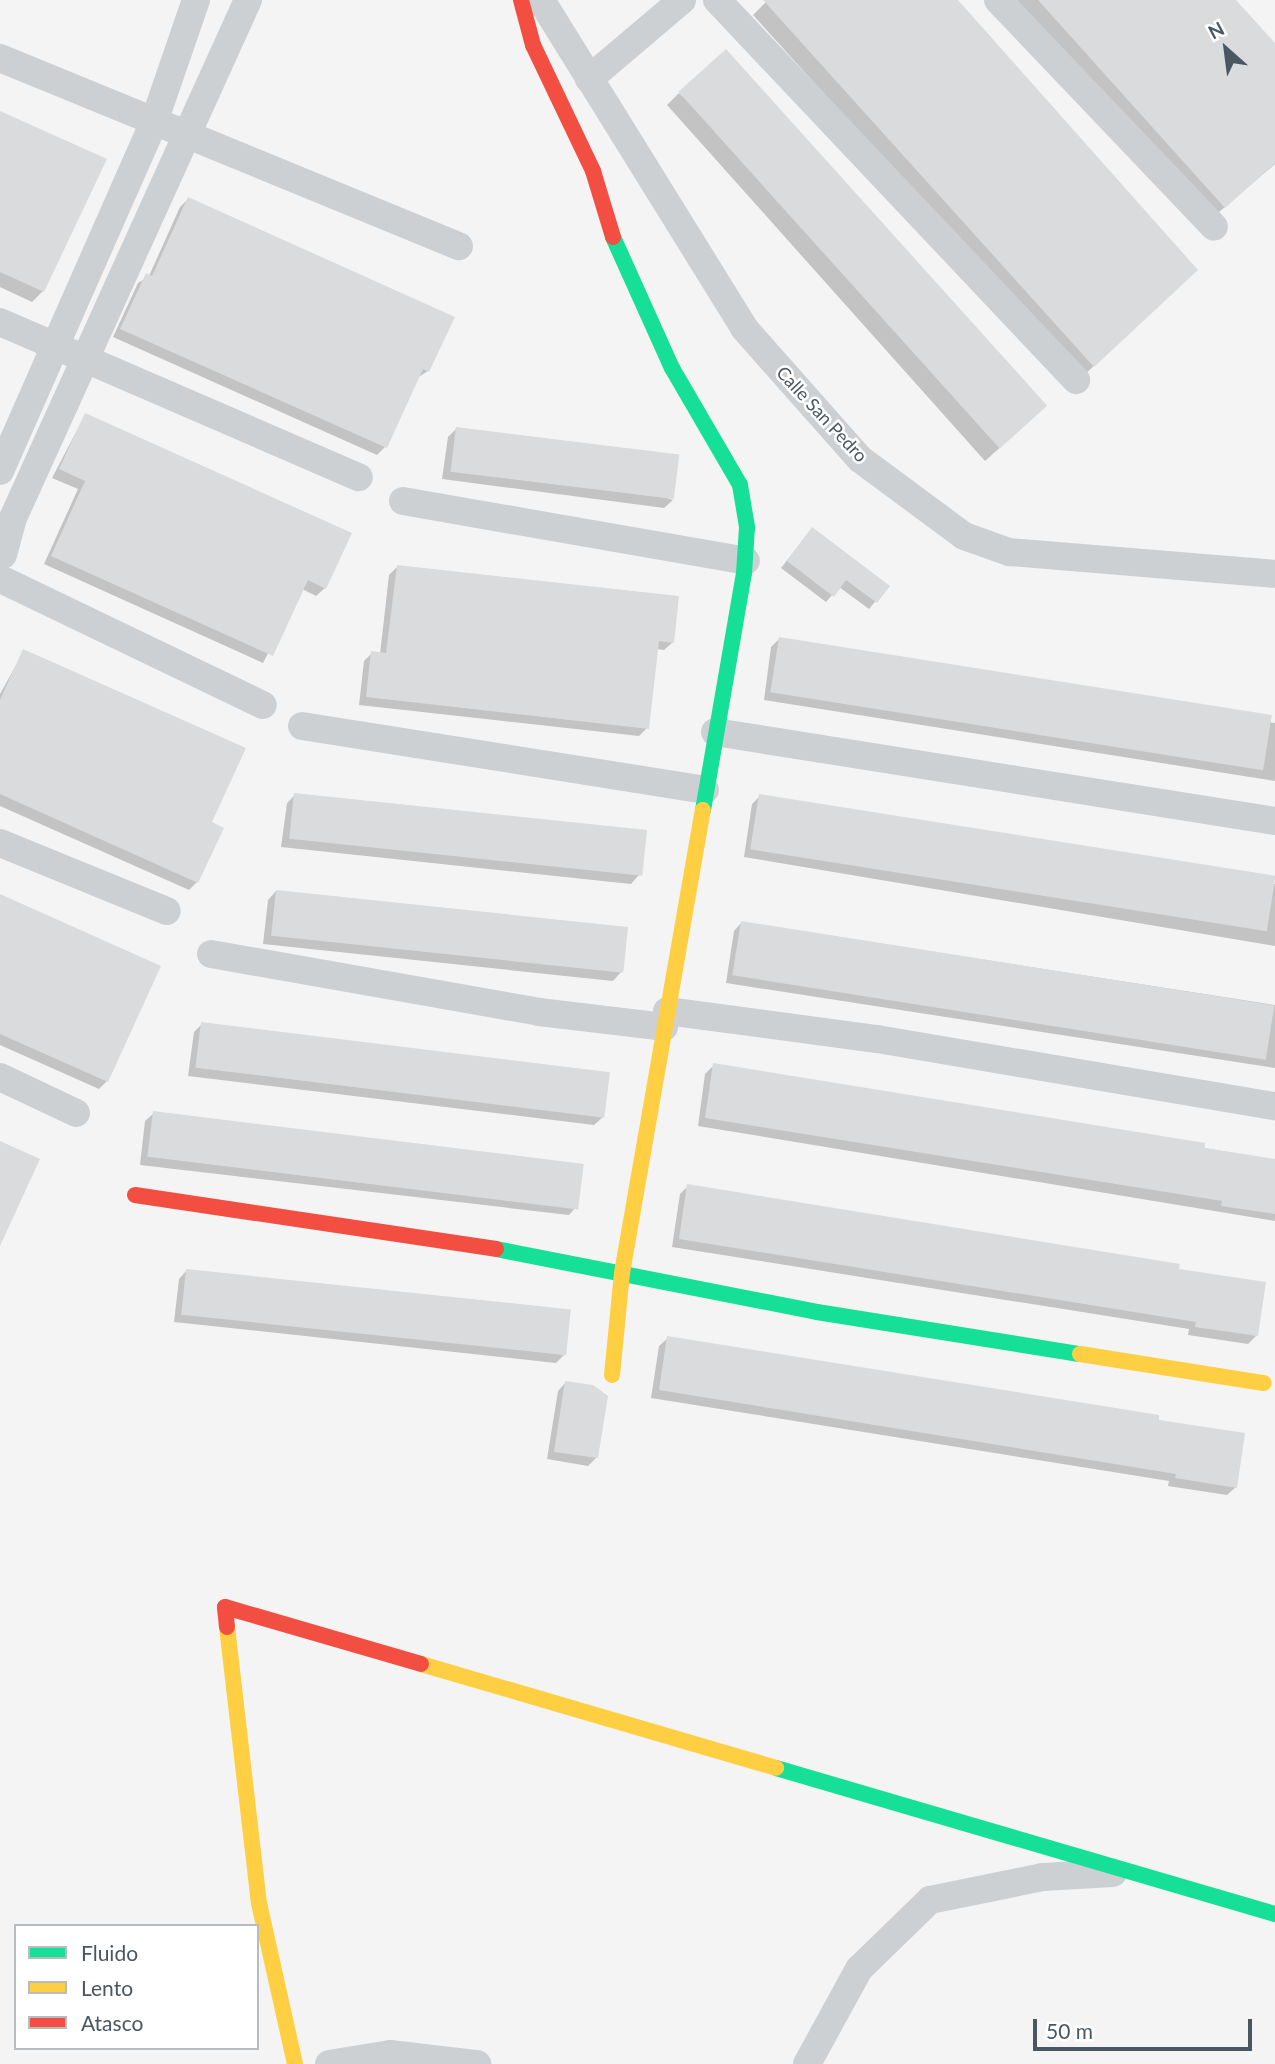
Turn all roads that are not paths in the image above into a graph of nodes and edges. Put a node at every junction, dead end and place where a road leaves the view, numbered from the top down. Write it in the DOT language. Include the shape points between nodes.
graph roads {
  1 [pos="196,0"];
  2 [pos="248,0"];
  3 [pos="521,0"];
  4 [pos="541,0"];
  5 [pos="682,0"];
  6 [pos="717,0"];
  7 [pos="998,0"];
  8 [pos="0,58"];
  9 [pos="589,79"];
  10 [pos="155,119"];
  11 [pos="188,131"];
  12 [pos="1214,227"];
  13 [pos="459,246"];
  14 [pos="0,322"];
  15 [pos="57,348"];
  16 [pos="88,360"];
  17 [pos="1076,380"];
  18 [pos="0,471"];
  19 [pos="359,477"];
  20 [pos="403,501"];
  21 [pos="746,561"];
  22 [pos="2,570"];
  23 [pos="1275,574"];
  24 [pos="263,705"];
  25 [pos="302,726"];
  26 [pos="715,732"];
  27 [pos="705,790"];
  28 [pos="1275,821"];
  29 [pos="0,843"];
  30 [pos="167,911"];
  31 [pos="211,954"];
  32 [pos="666,1019"];
  33 [pos="0,1077"];
  34 [pos="1275,1105"];
  35 [pos="75,1113"];
  36 [pos="135,1195"];
  37 [pos="622,1273"];
  38 [pos="612,1376"];
  39 [pos="1264,1383"];
  40 [pos="1137,1871"];
  41 [pos="1275,1914"];
  42 [pos="295,2064"];
  43 [pos="329,2064"];
  44 [pos="477,2064"];
  45 [pos="807,2064"];
  1 -- 10 [label="street"];
  2 -- 11 [label="street"];
  3 -- 21 [label="street" via="533,45 593,171 617,249 672,368 740,485 747,527"];
  4 -- 9 [label="street, Calle San Pedro"];
  5 -- 9 [label="street"];
  6 -- 17 [label="street"];
  7 -- 12 [label="street"];
  8 -- 10 [label="street"];
  9 -- 23 [label="street, Calle San Pedro" via="744,328 860,459 964,536 1021,553"];
  10 -- 11 [label="street"];
  10 -- 15 [label="street"];
  11 -- 13 [label="street"];
  11 -- 16 [label="street"];
  14 -- 15 [label="street"];
  15 -- 16 [label="street"];
  15 -- 18 [label="street"];
  16 -- 19 [label="street"];
  16 -- 22 [label="street" via="13,518"];
  20 -- 21 [label="street"];
  21 -- 26 [label="street"];
  22 -- 24 [label="street"];
  25 -- 27 [label="street"];
  26 -- 27 [label="street"];
  26 -- 28 [label="street"];
  27 -- 32 [label="street"];
  29 -- 30 [label="street"];
  31 -- 32 [label="street" via="539,1012"];
  32 -- 34 [label="street" via="877,1039"];
  32 -- 37 [label="street"];
  33 -- 35 [label="street"];
  36 -- 37 [label="street" via="530,1254"];
  37 -- 38 [label="street"];
  37 -- 39 [label="street" via="817,1312"];
  40 -- 41 [label="street"];
  40 -- 42 [label="street" via="225,1607 259,1903"];
  40 -- 45 [label="street" via="1043,1877 930,1900 859,1969"];
  43 -- 44 [label="street" via="390,2054"];
}
